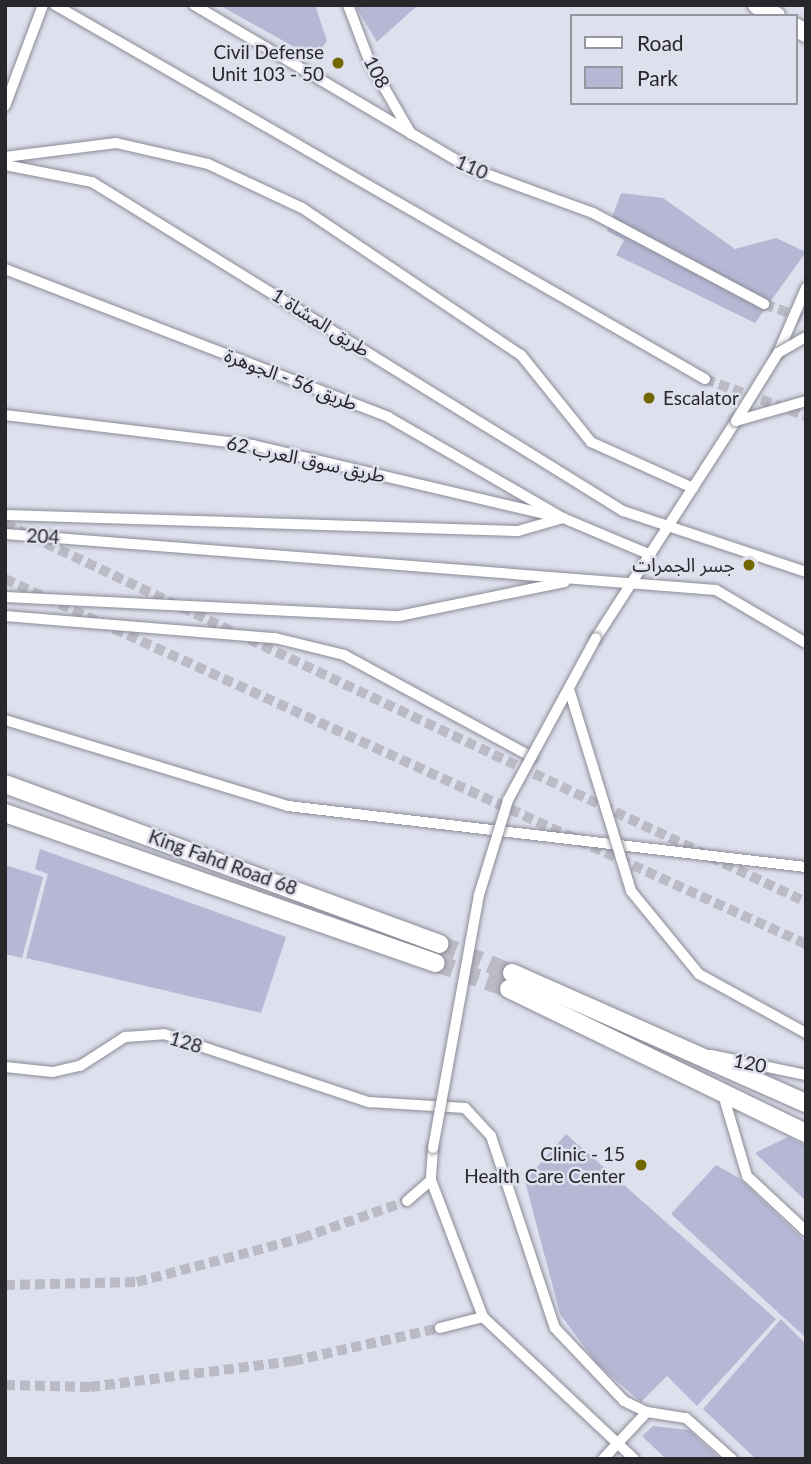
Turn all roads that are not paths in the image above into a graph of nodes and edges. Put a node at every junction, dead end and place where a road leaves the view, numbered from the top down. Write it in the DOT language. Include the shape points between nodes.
graph roads {
  1 [pos="43,5"];
  2 [pos="55,5"];
  3 [pos="194,5"];
  4 [pos="348,5"];
  5 [pos="757,5"];
  6 [pos="773,14"];
  7 [pos="5,106"];
  8 [pos="413,136"];
  9 [pos="5,157"];
  10 [pos="5,165"];
  11 [pos="5,269"];
  12 [pos="806,288"];
  13 [pos="764,304"];
  14 [pos="806,337"];
  15 [pos="778,353"];
  16 [pos="705,379"];
  17 [pos="806,401"];
  18 [pos="5,415"];
  19 [pos="736,421"];
  20 [pos="693,488"];
  21 [pos="5,515"];
  22 [pos="563,518"];
  23 [pos="5,534"];
  24 [pos="651,555"];
  25 [pos="806,572"];
  26 [pos="579,579"];
  27 [pos="5,597"];
  28 [pos="5,616"];
  29 [pos="806,643"];
  30 [pos="569,689"];
  31 [pos="5,720"];
  32 [pos="532,757"];
  33 [pos="5,784"];
  34 [pos="5,813"];
  35 [pos="806,867"];
  36 [pos="439,944"];
  37 [pos="436,963"];
  38 [pos="806,1033"];
  39 [pos="695,1051"];
  40 [pos="5,1067"];
  41 [pos="806,1074"];
  42 [pos="722,1091"];
  43 [pos="806,1103"];
  44 [pos="806,1133"];
  45 [pos="431,1180"];
  46 [pos="407,1200"];
  47 [pos="806,1231"];
  48 [pos="483,1317"];
  49 [pos="439,1328"];
  50 [pos="647,1412"];
  51 [pos="614,1440"];
  52 [pos="603,1459"];
  53 [pos="634,1459"];
  54 [pos="732,1459"];
  1 -- 7 [label="street"];
  2 -- 16 [label="street"];
  3 -- 8 [label="street, 110"];
  4 -- 8 [label="street, 108" via="370,63"];
  5 -- 6 [label="main road"];
  8 -- 13 [label="street, 110" via="470,168 593,213"];
  9 -- 20 [label="street" via="116,142 208,164 302,208 521,355 591,442"];
  10 -- 25 [label="street, طريق المشاة 1" via="92,182 623,512"];
  11 -- 22 [label="street, طريق 56 - الجوهرة" via="388,417"];
  12 -- 15 [label="street"];
  14 -- 15 [label="street, bridge"];
  15 -- 19 [label="street, bridge"];
  17 -- 19 [label="street, bridge"];
  18 -- 22 [label="street, طريق سوق العرب 62" via="253,445"];
  19 -- 20 [label="street"];
  20 -- 24 [label="street"];
  21 -- 22 [label="street" via="518,531"];
  22 -- 24 [label="street"];
  23 -- 26 [label="street, 204"];
  24 -- 30 [label="street, bridge"];
  26 -- 27 [label="street" via="399,616"];
  26 -- 29 [label="street, 204" via="716,590"];
  28 -- 32 [label="street" via="275,638 344,655"];
  30 -- 32 [label="street, bridge"];
  30 -- 38 [label="street, bridge" via="631,891 699,974"];
  31 -- 35 [label="street" via="288,806 791,860"];
  32 -- 45 [label="street, bridge" via="508,800 479,895"];
  33 -- 36 [label="main road, King Fahd Road 68"];
  34 -- 37 [label="main road, King Fahd Road 68"];
  39 -- 41 [label="street, 120"];
  39 -- 42 [label="main road" via="511,981"];
  39 -- 43 [label="main road"];
  40 -- 50 [label="street, 128" via="53,1073 80,1066 125,1037 164,1034 369,1102 465,1108 479,1116 555,1328 624,1401"];
  42 -- 44 [label="main road"];
  42 -- 47 [label="street" via="747,1176"];
  45 -- 46 [label="street"];
  45 -- 48 [label="street"];
  48 -- 49 [label="street"];
  48 -- 51 [label="street"];
  50 -- 51 [label="street"];
  50 -- 54 [label="street" via="686,1418"];
  51 -- 52 [label="street"];
  51 -- 53 [label="street"];
}
